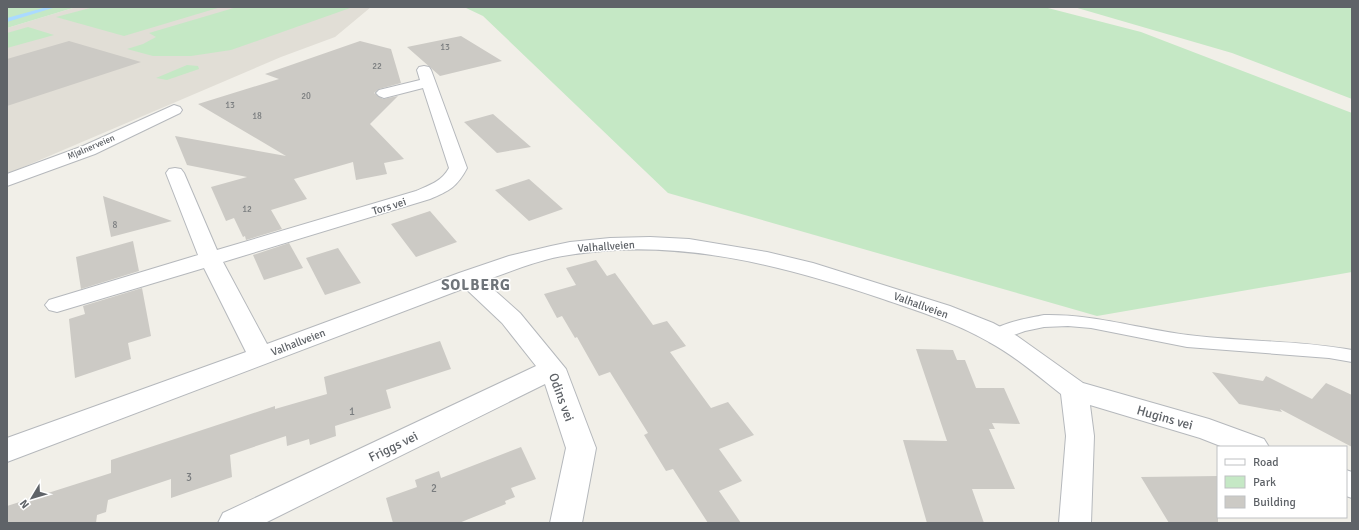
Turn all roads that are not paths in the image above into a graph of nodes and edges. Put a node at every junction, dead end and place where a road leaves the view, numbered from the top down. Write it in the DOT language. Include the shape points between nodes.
graph roads {
  1 [pos="384,93"];
  2 [pos="174,110"];
  3 [pos="175,173"];
  4 [pos="7,180"];
  5 [pos="211,260"];
  6 [pos="467,278"];
  7 [pos="57,305"];
  8 [pos="997,335"];
  9 [pos="261,356"];
  10 [pos="1352,356"];
  11 [pos="553,369"];
  12 [pos="1074,390"];
  13 [pos="1251,446"];
  14 [pos="7,450"];
  15 [pos="234,523"];
  16 [pos="566,523"];
  17 [pos="1075,523"];
  1 -- 5 [label="street, Tors vei" via="426,76 458,168 452,179 440,188 423,195"];
  2 -- 4 [label="street, Mjølnerveien" via="90,150"];
  3 -- 5 [label="street"];
  5 -- 7 [label="street, Tors vei"];
  5 -- 9 [label="street"];
  6 -- 8 [label="street, Valhallveien" via="517,261 570,248 617,244 703,246 746,252 867,286 937,310"];
  6 -- 9 [label="street, Valhallveien"];
  6 -- 11 [label="street, Odins vei" via="511,318"];
  8 -- 10 [label="lane" via="1010,328 1035,322 1073,320 1188,341"];
  8 -- 12 [label="street, Valhallveien"];
  9 -- 14 [label="street, Valhallveien"];
  11 -- 15 [label="street, Friggs vei"];
  11 -- 16 [label="street, Odins vei" via="581,448"];
  12 -- 13 [label="street, Hugins vei" via="1209,430"];
  12 -- 17 [label="street" via="1080,436"];
}
